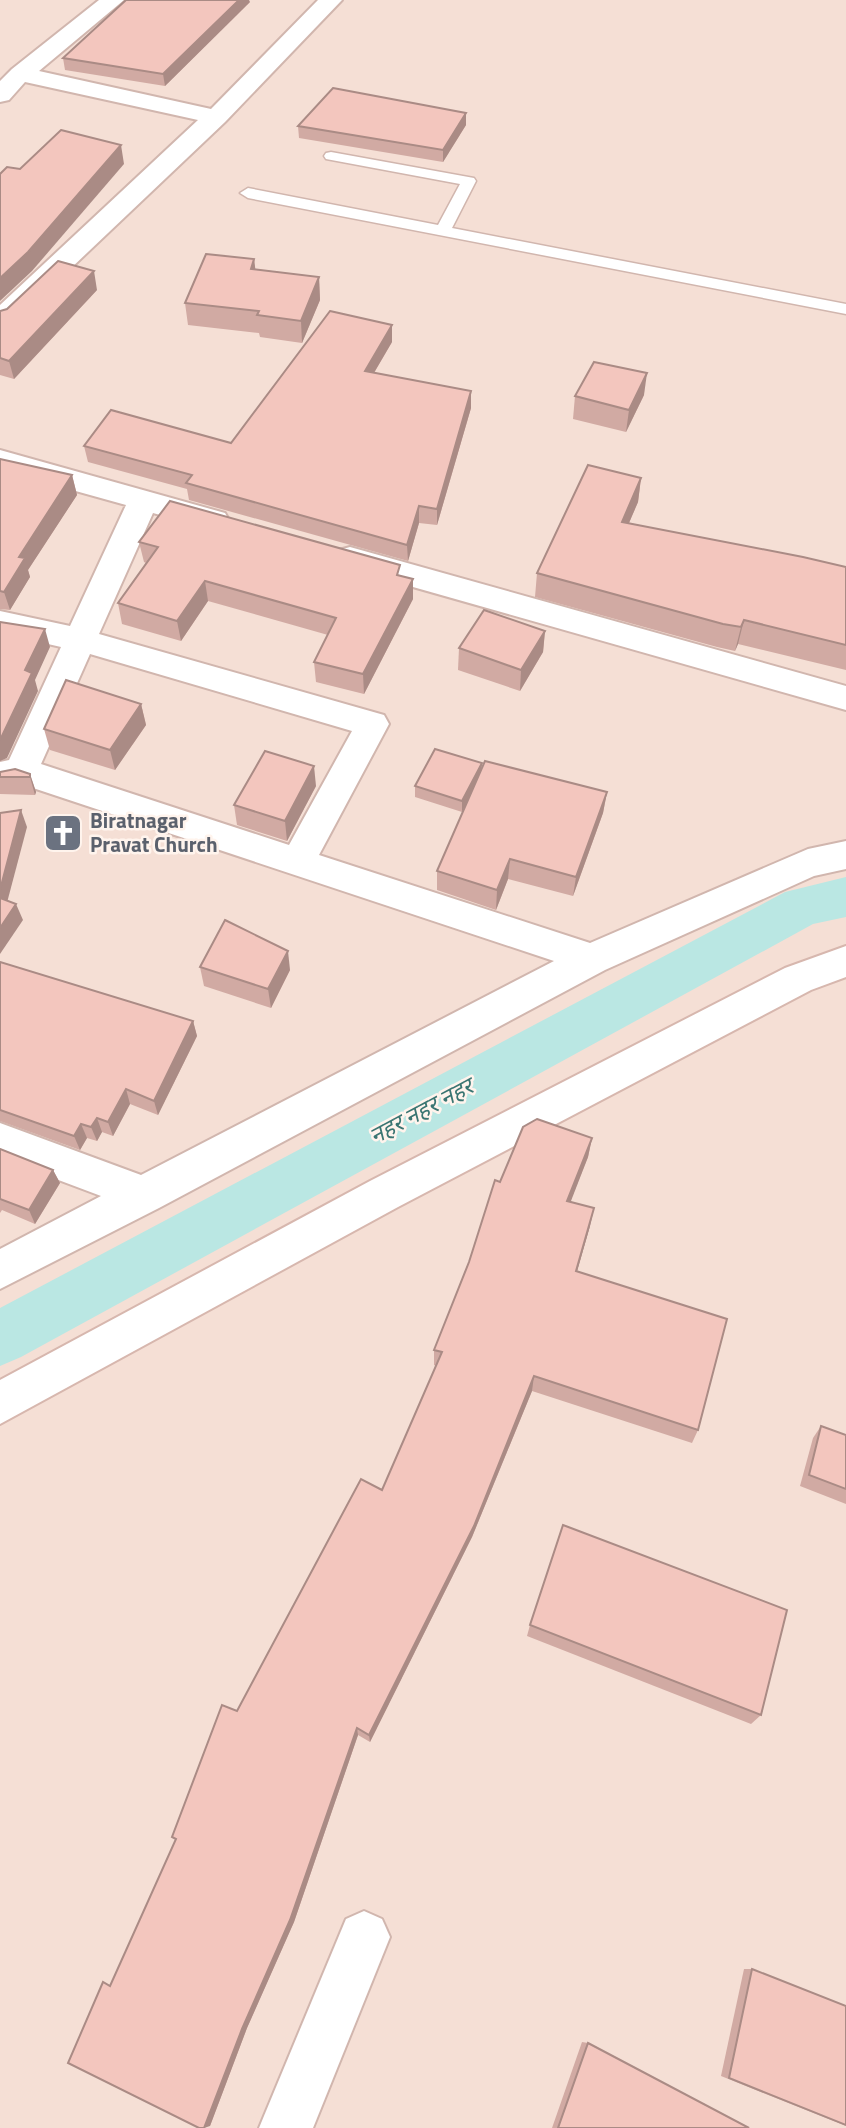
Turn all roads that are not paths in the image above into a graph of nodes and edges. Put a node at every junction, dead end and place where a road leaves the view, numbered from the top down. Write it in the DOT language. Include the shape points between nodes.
graph roads {
  1 [pos="113,0"];
  2 [pos="331,0"];
  3 [pos="20,74"];
  4 [pos="0,95"];
  5 [pos="216,117"];
  6 [pos="331,156"];
  7 [pos="247,193"];
  8 [pos="443,231"];
  9 [pos="846,309"];
  10 [pos="0,320"];
  11 [pos="0,460"];
  12 [pos="143,501"];
  13 [pos="242,528"];
  14 [pos="318,549"];
  15 [pos="0,622"];
  16 [pos="80,640"];
  17 [pos="846,698"];
  18 [pos="10,773"];
  19 [pos="846,855"];
  20 [pos="299,862"];
  21 [pos="592,959"];
  22 [pos="846,961"];
  23 [pos="0,1140"];
  24 [pos="145,1195"];
  25 [pos="0,1270"];
  26 [pos="0,1403"];
  27 [pos="364,1937"];
  28 [pos="286,2128"];
  1 -- 3 [label="street"];
  2 -- 5 [label="street"];
  3 -- 4 [label="street"];
  3 -- 5 [label="street"];
  5 -- 10 [label="street"];
  6 -- 8 [label="lane" via="469,181"];
  7 -- 8 [label="lane"];
  8 -- 9 [label="lane"];
  11 -- 12 [label="street"];
  12 -- 13 [label="street"];
  12 -- 16 [label="street"];
  14 -- 17 [label="street"];
  15 -- 16 [label="street"];
  16 -- 18 [label="street"];
  16 -- 20 [label="street" via="372,724"];
  18 -- 20 [label="street"];
  19 -- 21 [label="street" via="808,863"];
  20 -- 21 [label="street"];
  21 -- 24 [label="street"];
  22 -- 26 [label="street" via="798,979 384,1194"];
  23 -- 24 [label="street"];
  24 -- 25 [label="street"];
  27 -- 28 [label="street"];
}
